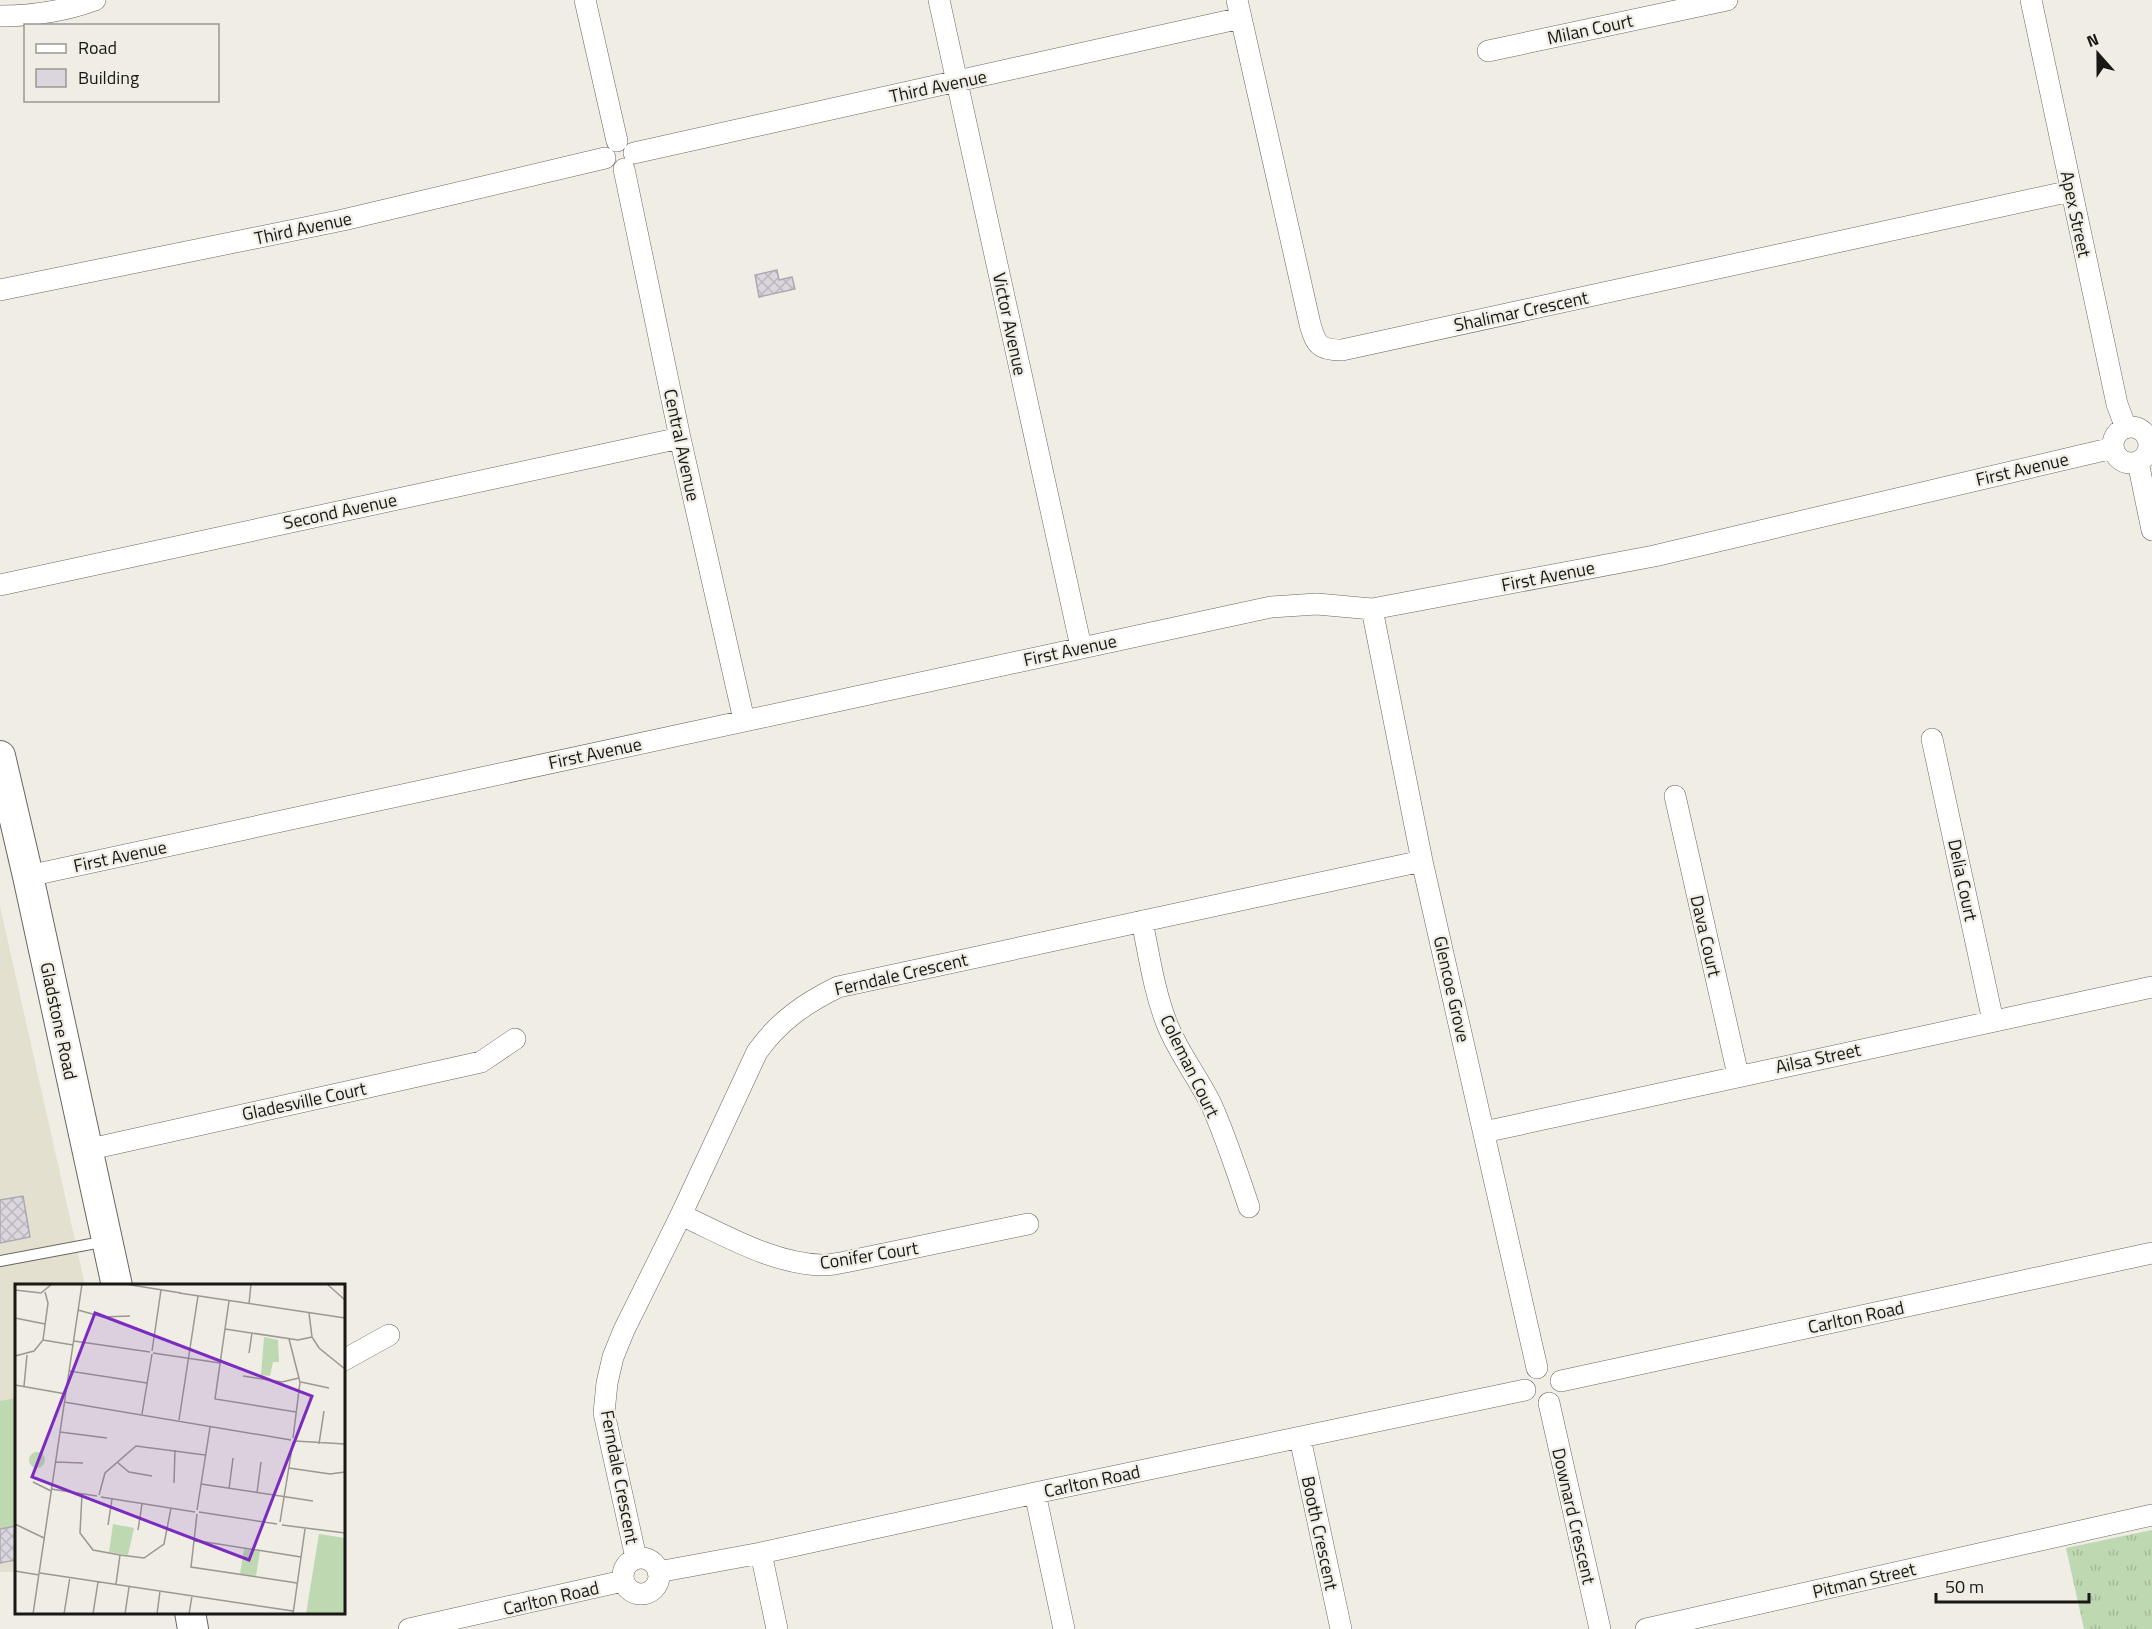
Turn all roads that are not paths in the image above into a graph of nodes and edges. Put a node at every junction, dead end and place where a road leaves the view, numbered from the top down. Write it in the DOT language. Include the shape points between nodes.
graph roads {
  1 [pos="95,0"];
  2 [pos="585,0"];
  3 [pos="939,0"];
  4 [pos="1726,0"];
  5 [pos="2031,0"];
  6 [pos="1239,9"];
  7 [pos="0,16"];
  8 [pos="1488,51"];
  9 [pos="957,82"];
  10 [pos="625,154"];
  11 [pos="2071,191"];
  12 [pos="0,291"];
  13 [pos="2126,428"];
  14 [pos="680,438"];
  15 [pos="2151,441"];
  16 [pos="2113,448"];
  17 [pos="2138,462"];
  18 [pos="2152,530"];
  19 [pos="0,585"];
  20 [pos="1372,609"];
  21 [pos="1081,647"];
  22 [pos="744,720"];
  23 [pos="1932,739"];
  24 [pos="0,756"];
  25 [pos="1675,796"];
  26 [pos="5,798"];
  27 [pos="1422,861"];
  28 [pos="28,876"];
  29 [pos="1142,921"];
  30 [pos="2152,987"];
  31 [pos="1993,1021"];
  32 [pos="515,1039"];
  33 [pos="1738,1076"];
  34 [pos="1484,1132"];
  35 [pos="86,1150"];
  36 [pos="1249,1207"];
  37 [pos="681,1215"];
  38 [pos="1028,1224"];
  39 [pos="107,1241"];
  40 [pos="2152,1253"];
  41 [pos="0,1261"];
  42 [pos="117,1284"];
  43 [pos="389,1335"];
  44 [pos="345,1359"];
  45 [pos="1537,1368"];
  46 [pos="1561,1381"];
  47 [pos="1525,1390"];
  48 [pos="1549,1403"];
  49 [pos="1300,1438"];
  50 [pos="1035,1493"];
  51 [pos="2152,1515"];
  52 [pos="761,1553"];
  53 [pos="636,1558"];
  54 [pos="658,1572"];
  55 [pos="623,1581"];
  56 [pos="190,1614"];
  57 [pos="489,1621"];
  58 [pos="193,1629"];
  59 [pos="409,1629"];
  60 [pos="777,1629"];
  61 [pos="1064,1629"];
  62 [pos="1341,1629"];
  63 [pos="1600,1629"];
  64 [pos="1646,1629"];
  1 -- 7 [label="street" via="22,16"];
  2 -- 10 [label="street, Central Avenue"];
  3 -- 9 [label="street, Victor Avenue"];
  4 -- 8 [label="street, Milan Court"];
  5 -- 11 [label="street, Apex Street"];
  6 -- 9 [label="street, Third Avenue"];
  6 -- 11 [label="street, Shalimar Crescent" via="1313,336 1321,347 1330,350"];
  9 -- 10 [label="street, Third Avenue"];
  9 -- 21 [label="street, Victor Avenue"];
  10 -- 12 [label="street, Third Avenue" via="619,170 605,159 343,220"];
  10 -- 14 [label="street, Central Avenue"];
  11 -- 13 [label="street, Apex Street" via="2117,404"];
  13 -- 15 [label="street" via="2143,431"];
  13 -- 16 [label="street" via="2117,434"];
  14 -- 19 [label="street, Second Avenue"];
  14 -- 22 [label="street, Central Avenue"];
  15 -- 17 [label="street" via="2146,456"];
  16 -- 17 [label="street" via="2120,459"];
  16 -- 20 [label="street, First Avenue" via="1654,556"];
  17 -- 18 [label="street"];
  20 -- 21 [label="street, First Avenue" via="1317,604 1271,607"];
  20 -- 27 [label="street, Glencoe Grove"];
  21 -- 22 [label="street, First Avenue"];
  22 -- 28 [label="street, First Avenue"];
  23 -- 31 [label="street, Delia Court"];
  24 -- 26 [label="main road, Gladstone Road"];
  25 -- 33 [label="street, Dava Court"];
  26 -- 28 [label="main road, Gladstone Road"];
  27 -- 29 [label="street, Ferndale Crescent"];
  27 -- 34 [label="street, Glencoe Grove"];
  28 -- 35 [label="main road, Gladstone Road"];
  29 -- 36 [label="street, Coleman Court" via="1167,1023 1210,1103"];
  29 -- 37 [label="street, Ferndale Crescent" via="838,987 814,998 794,1011 757,1052"];
  30 -- 31 [label="street, Ailsa Street"];
  31 -- 33 [label="street, Ailsa Street"];
  32 -- 35 [label="street, Gladesville Court" via="481,1062"];
  33 -- 34 [label="street, Ailsa Street"];
  34 -- 45 [label="street, Glencoe Grove"];
  35 -- 39 [label="main road, Gladstone Road"];
  37 -- 38 [label="street, Conifer Court" via="769,1254 823,1265"];
  37 -- 53 [label="street, Ferndale Crescent" via="624,1330 607,1383 604,1413"];
  39 -- 41 [label="lane"];
  39 -- 42 [label="main road, Gladstone Road"];
  40 -- 46 [label="street, Carlton Road"];
  43 -- 44 [label="street"];
  45 -- 46 [label="street" via="1549,1368"];
  45 -- 47 [label="street" via="1528,1374"];
  46 -- 48 [label="street" via="1558,1397"];
  47 -- 48 [label="street" via="1537,1403"];
  47 -- 49 [label="street, Carlton Road"];
  48 -- 63 [label="street, Downard Crescent"];
  49 -- 50 [label="street, Carlton Road"];
  49 -- 62 [label="street, Booth Crescent"];
  50 -- 52 [label="street, Carlton Road"];
  50 -- 61 [label="street"];
  51 -- 64 [label="street, Pitman Street"];
  52 -- 54 [label="street, Carlton Road"];
  52 -- 60 [label="street"];
  53 -- 54 [label="street" via="650,1561"];
  53 -- 55 [label="street" via="625,1568"];
  54 -- 55 [label="street" via="655,1587 643,1594 631,1591"];
  55 -- 57 [label="street, Carlton Road"];
  56 -- 58 [label="main road"];
  57 -- 59 [label="street, Carlton Road"];
}
